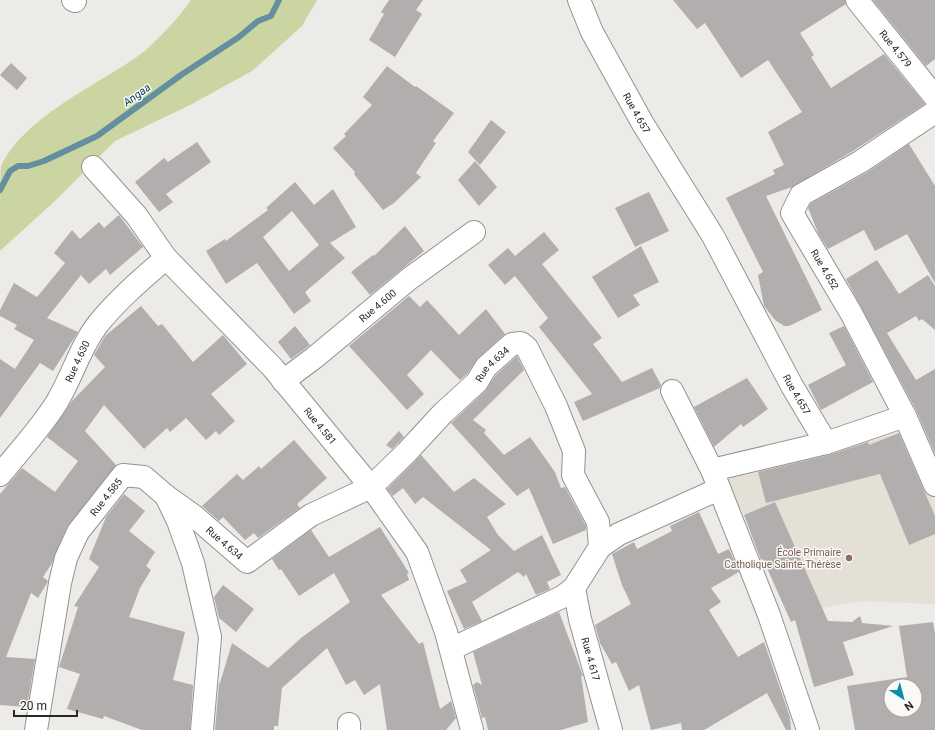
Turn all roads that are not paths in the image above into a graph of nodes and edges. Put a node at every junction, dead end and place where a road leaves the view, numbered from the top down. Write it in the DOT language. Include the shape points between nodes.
graph roads {
  1 [pos="579,0"];
  2 [pos="857,0"];
  3 [pos="935,97"];
  4 [pos="935,112"];
  5 [pos="93,168"];
  6 [pos="474,232"];
  7 [pos="166,258"];
  8 [pos="283,381"];
  9 [pos="672,391"];
  10 [pos="905,416"];
  11 [pos="826,443"];
  12 [pos="0,475"];
  13 [pos="934,478"];
  14 [pos="716,479"];
  15 [pos="371,488"];
  16 [pos="166,496"];
  17 [pos="600,547"];
  18 [pos="574,588"];
  19 [pos="450,649"];
  20 [pos="36,730"];
  21 [pos="202,730"];
  22 [pos="472,730"];
  23 [pos="611,730"];
  24 [pos="808,730"];
  1 -- 11 [label="street, Rue 4.657" via="592,32 643,124 713,236 792,386"];
  2 -- 3 [label="street, Rue 4.579"];
  4 -- 10 [label="street, Rue 4.652" via="860,162 801,195 792,213 851,313"];
  5 -- 7 [label="street, Rue 4.581" via="136,215"];
  6 -- 8 [label="street, Rue 4.600" via="409,279"];
  7 -- 8 [label="street, Rue 4.581"];
  7 -- 12 [label="street, Rue 4.630" via="120,299 98,324 89,336 56,404"];
  8 -- 15 [label="street, Rue 4.581"];
  9 -- 14 [label="street"];
  10 -- 11 [label="street"];
  10 -- 13 [label="street, Rue 4.652"];
  11 -- 14 [label="street"];
  14 -- 17 [label="street"];
  14 -- 24 [label="street" via="769,615"];
  15 -- 16 [label="street, Rue 4.634" via="311,515 247,562 194,516"];
  15 -- 17 [label="street, Rue 4.634" via="443,413 477,382 486,367 512,344 521,343 527,348 569,438 574,451 573,475 598,522"];
  15 -- 19 [label="street, Rue 4.581" via="416,552"];
  16 -- 20 [label="street, Rue 4.585" via="144,477 123,475 78,532 66,558 60,582"];
  16 -- 21 [label="street, Rue 4.585" via="193,563 210,630"];
  17 -- 18 [label="street"];
  18 -- 19 [label="street" via="544,606"];
  18 -- 23 [label="street, Rue 4.617" via="580,619"];
  19 -- 22 [label="street, Rue 4.581"];
}
